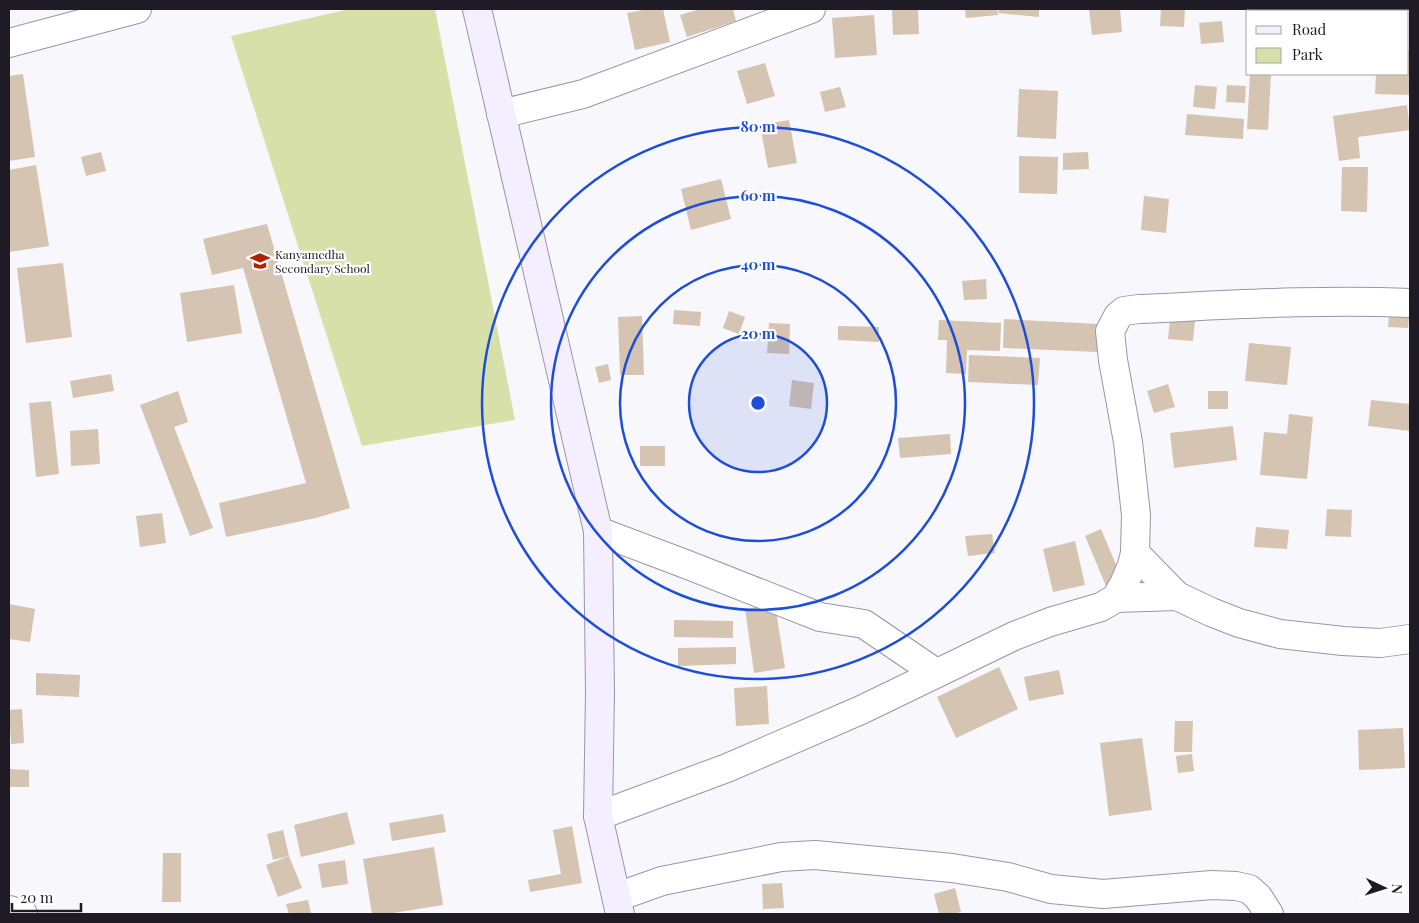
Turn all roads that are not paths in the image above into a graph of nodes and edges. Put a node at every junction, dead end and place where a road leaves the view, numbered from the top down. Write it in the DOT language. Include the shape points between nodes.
graph roads {
  1 [pos="137,9"];
  2 [pos="477,9"];
  3 [pos="811,9"];
  4 [pos="9,43"];
  5 [pos="501,114"];
  6 [pos="1410,303"];
  7 [pos="598,531"];
  8 [pos="1136,553"];
  9 [pos="1177,596"];
  10 [pos="1116,598"];
  11 [pos="1410,639"];
  12 [pos="936,674"];
  13 [pos="598,816"];
  14 [pos="619,906"];
  15 [pos="9,910"];
  16 [pos="23,914"];
  17 [pos="1268,914"];
  1 -- 4 [label="street"];
  2 -- 5 [label="main road"];
  3 -- 5 [label="street" via="583,94"];
  5 -- 7 [label="main road"];
  6 -- 8 [label="street" via="1250,304 1139,309 1124,311 1118,316 1110,331 1128,442 1136,515"];
  7 -- 12 [label="street" via="820,617 864,624"];
  7 -- 13 [label="main road"];
  8 -- 9 [label="street"];
  8 -- 10 [label="street"];
  9 -- 10 [label="street"];
  9 -- 11 [label="street" via="1239,623 1280,634 1380,643"];
  10 -- 12 [label="street" via="1101,607 1014,636"];
  12 -- 13 [label="street" via="727,768"];
  13 -- 14 [label="main road"];
  14 -- 17 [label="street" via="662,881 781,857 815,855 952,868 1008,877 1052,889 1103,894 1236,886 1249,889"];
  15 -- 16 [label="street"];
}
